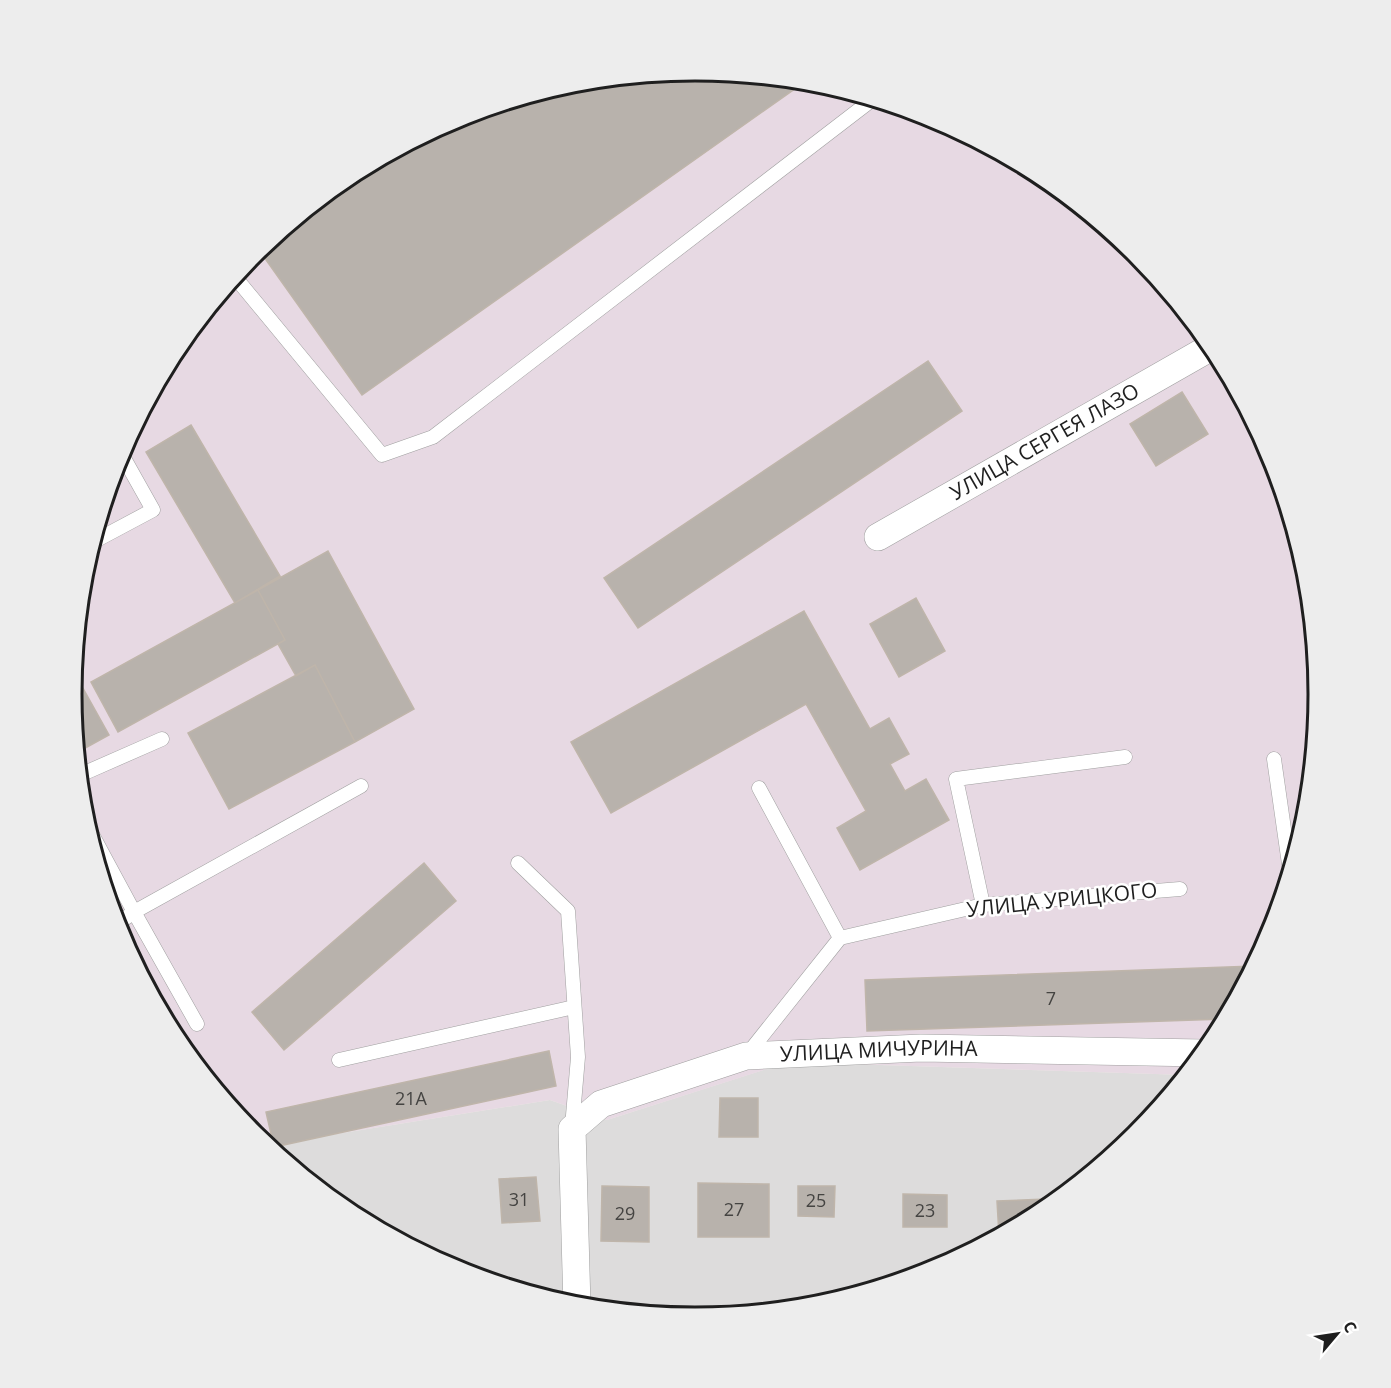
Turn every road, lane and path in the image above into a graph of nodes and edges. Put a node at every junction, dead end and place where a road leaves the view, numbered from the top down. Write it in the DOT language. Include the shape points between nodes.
graph roads {
  1 [pos="865,105"];
  2 [pos="241,284"];
  3 [pos="1204,351"];
  4 [pos="127,464"];
  5 [pos="103,537"];
  6 [pos="878,537"];
  7 [pos="162,739"];
  8 [pos="1125,757"];
  9 [pos="1274,759"];
  10 [pos="88,772"];
  11 [pos="361,786"];
  12 [pos="759,788"];
  13 [pos="1288,854"];
  14 [pos="104,857"];
  15 [pos="518,863"];
  16 [pos="1180,889"];
  17 [pos="983,905"];
  18 [pos="134,912"];
  19 [pos="125,918"];
  20 [pos="840,938"];
  21 [pos="574,1007"];
  22 [pos="197,1023"];
  23 [pos="1192,1053"];
  24 [pos="746,1056"];
  25 [pos="339,1060"];
  26 [pos="572,1129"];
  27 [pos="577,1295"];
  1 -- 2 [label="lane" via="433,437 382,455"];
  3 -- 6 [label="street, УЛИЦА СЕРГЕЯ ЛАЗО"];
  4 -- 5 [label="lane" via="153,510"];
  7 -- 10 [label="lane"];
  8 -- 17 [label="lane" via="956,779"];
  9 -- 13 [label="lane"];
  11 -- 18 [label="lane"];
  12 -- 20 [label="lane"];
  14 -- 18 [label="lane"];
  15 -- 21 [label="lane" via="568,911"];
  16 -- 17 [label="lane, УЛИЦА УРИЦКОГО"];
  17 -- 20 [label="lane, УЛИЦА УРИЦКОГО"];
  18 -- 19 [label="lane"];
  18 -- 22 [label="lane"];
  20 -- 24 [label="lane"];
  21 -- 25 [label="lane"];
  21 -- 26 [label="lane" via="578,1056"];
  23 -- 24 [label="street, УЛИЦА МИЧУРИНА" via="921,1048"];
  24 -- 26 [label="street, УЛИЦА МИЧУРИНА" via="601,1104"];
  26 -- 27 [label="street"];
}
